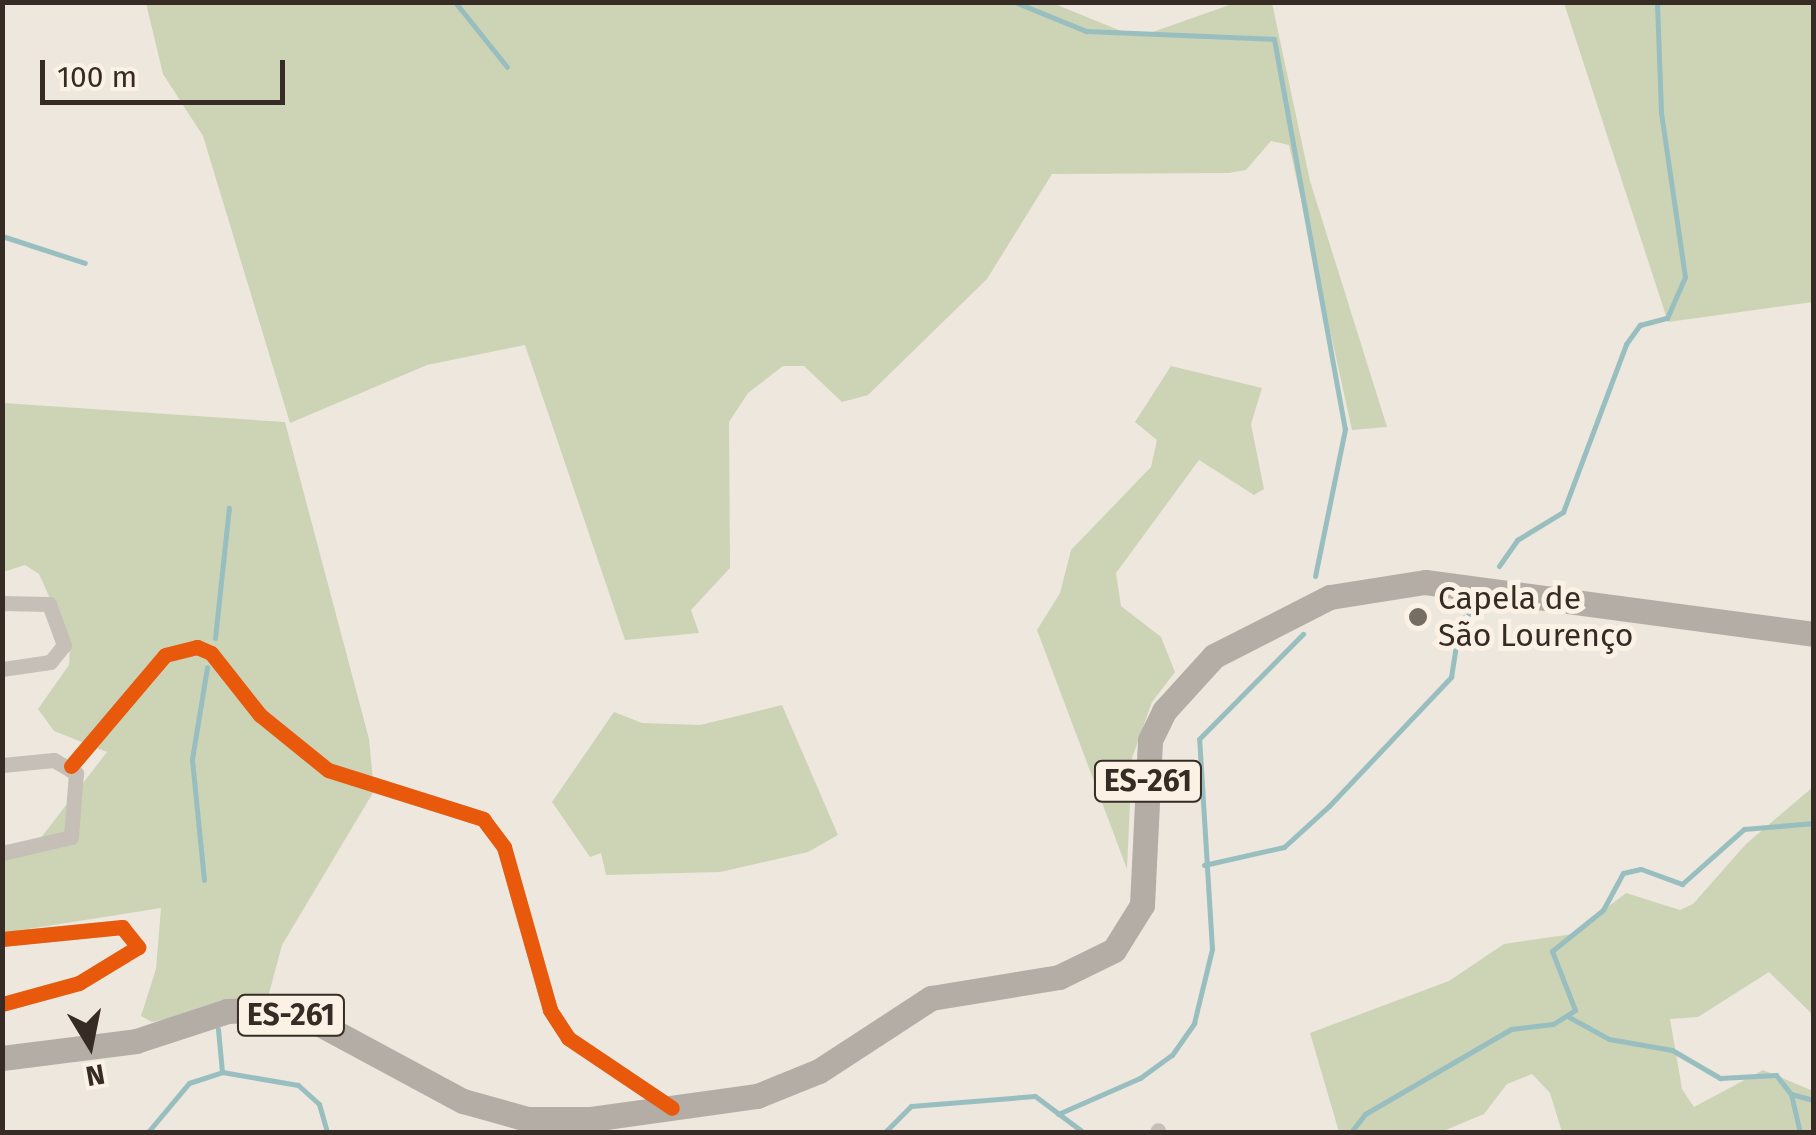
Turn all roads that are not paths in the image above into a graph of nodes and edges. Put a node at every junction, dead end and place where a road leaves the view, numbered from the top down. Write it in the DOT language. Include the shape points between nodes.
graph roads {
  1 [pos="2,603"];
  2 [pos="1814,634"];
  3 [pos="2,670"];
  4 [pos="2,765"];
  5 [pos="71,766"];
  6 [pos="2,853"];
  7 [pos="2,939"];
  8 [pos="2,1004"];
  9 [pos="2,1058"];
  10 [pos="672,1108"];
  1 -- 3 [label="street" via="49,604 64,645 50,662"];
  2 -- 10 [label="main road, ES-261" via="1425,582 1330,597 1214,656 1164,711 1150,740 1142,904 1114,950 1059,977 931,998 788,1086"];
  4 -- 5 [label="street"];
  5 -- 6 [label="street" via="70,837"];
  5 -- 10 [label="street" via="165,655 198,647 211,653 260,715 328,770 483,819 504,847 550,1010 568,1038"];
  7 -- 8 [label="street" via="122,927 135,933 138,947 80,984"];
  9 -- 10 [label="main road, ES-261" via="136,1041 227,1010 258,1010 316,1022 463,1101 563,1121"];
}
